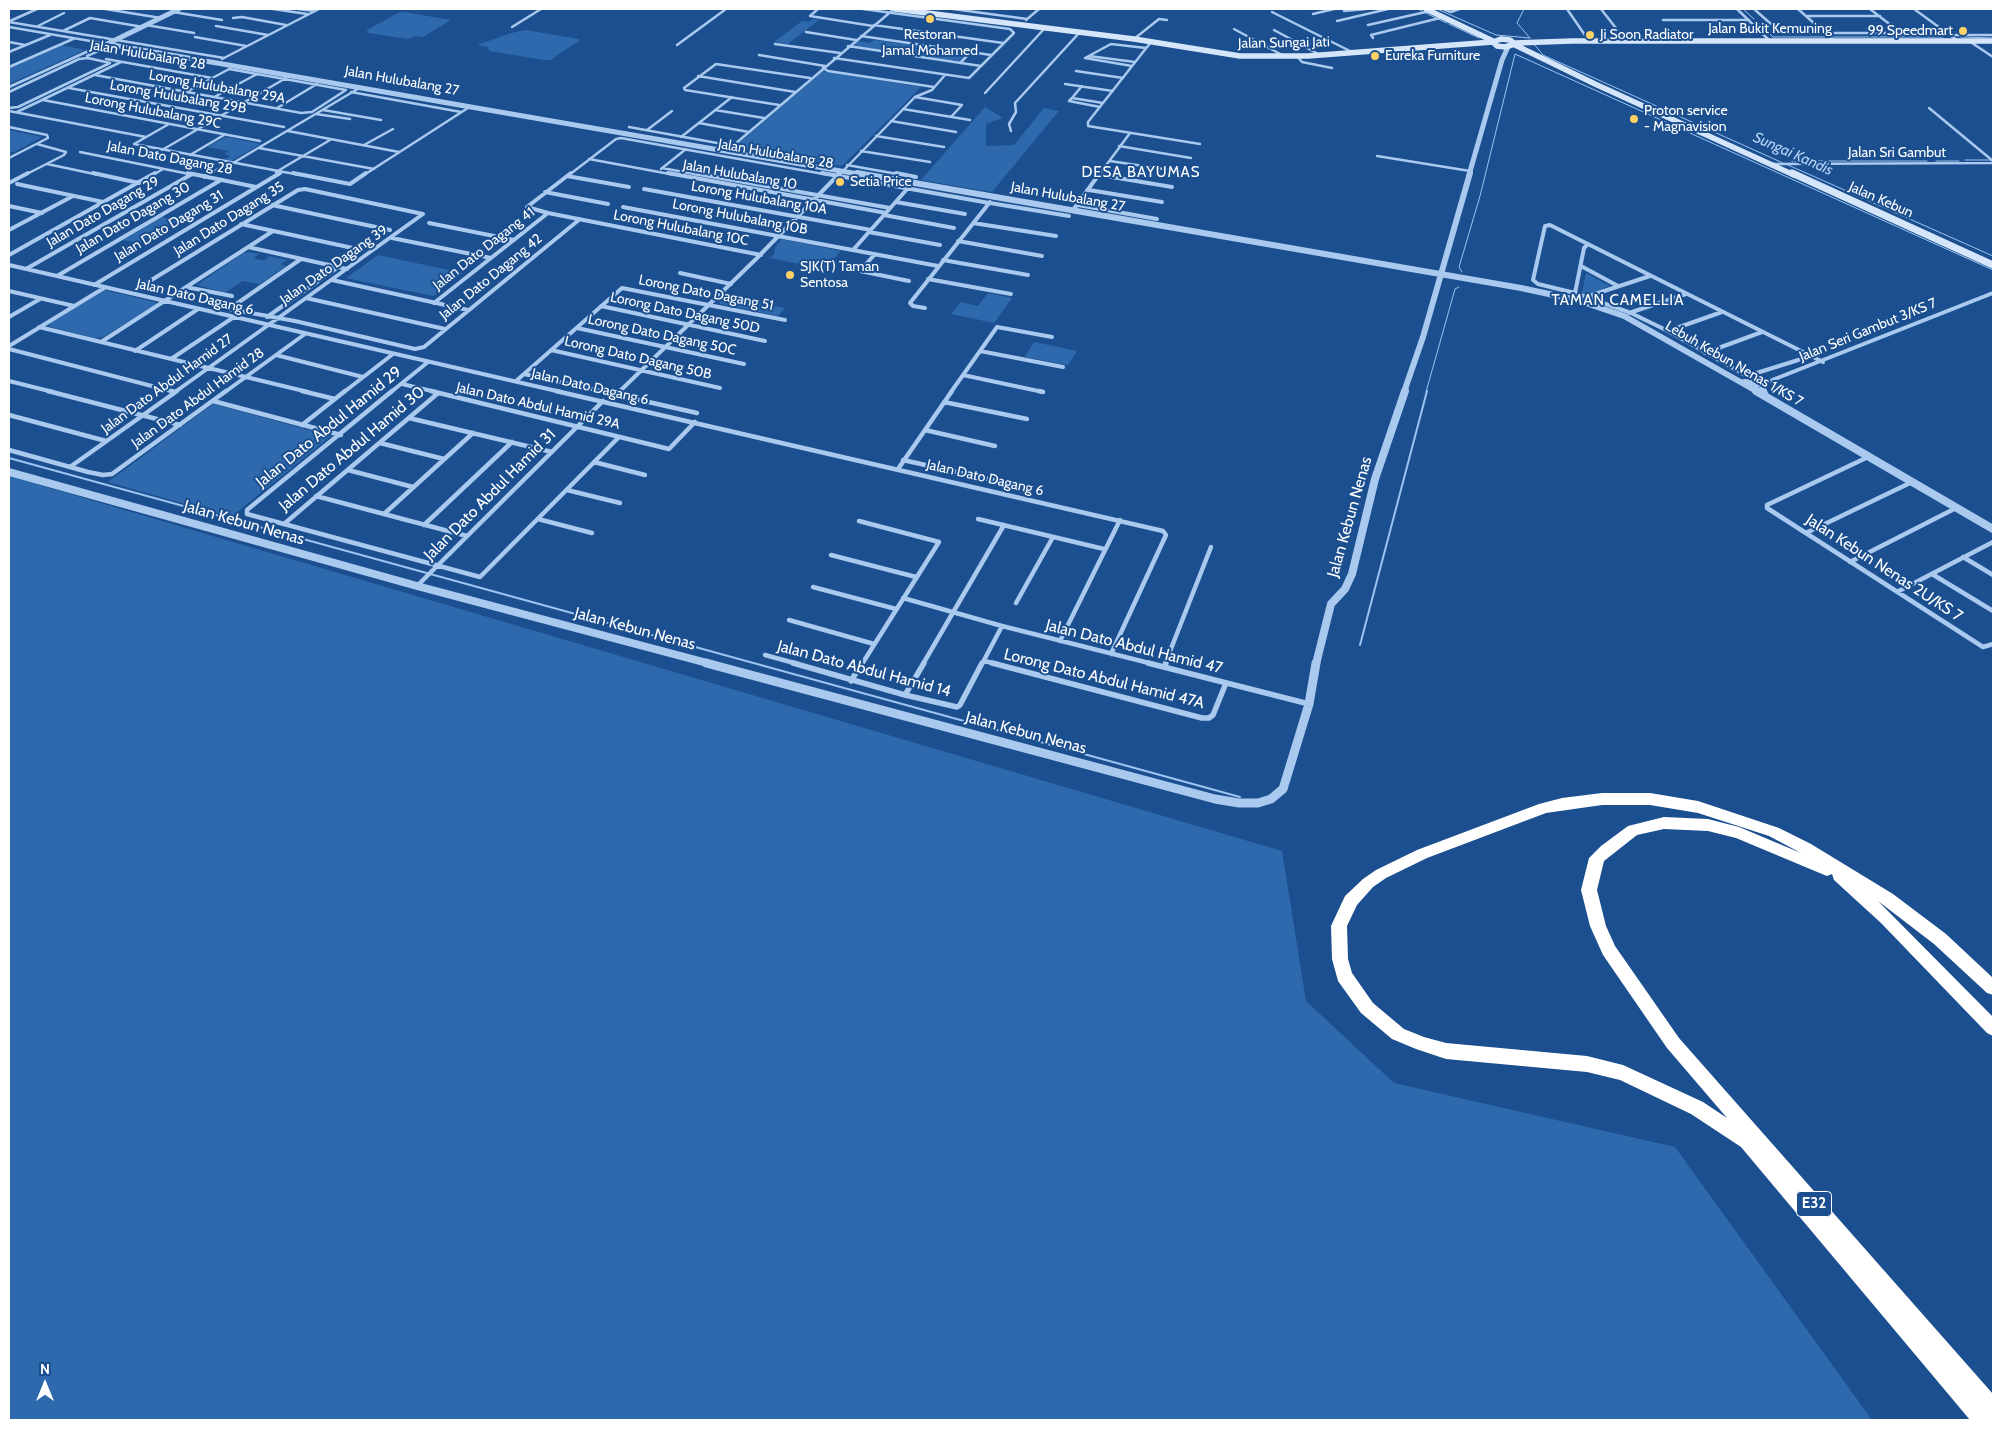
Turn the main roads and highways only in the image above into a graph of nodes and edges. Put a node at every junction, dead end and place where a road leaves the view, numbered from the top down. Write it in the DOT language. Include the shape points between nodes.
graph roads {
  1 [pos="895,9"];
  2 [pos="916,9"];
  3 [pos="925,9"];
  4 [pos="1428,10"];
  5 [pos="963,16"];
  6 [pos="1454,21"];
  7 [pos="1078,32"];
  8 [pos="1504,39"];
  9 [pos="1547,41"];
  10 [pos="1993,41"];
  11 [pos="1525,42"];
  12 [pos="1496,44"];
  13 [pos="1511,47"];
  14 [pos="1538,58"];
  15 [pos="1993,265"];
  16 [pos="1715,818"];
  17 [pos="1837,874"];
  18 [pos="1993,988"];
  19 [pos="1993,1028"];
  20 [pos="1948,1368"];
  21 [pos="1993,1409"];
  22 [pos="1983,1420"];
  1 -- 2 [label="main road"];
  1 -- 5 [label="main road, Jalan Sungai Jati"];
  3 -- 5 [label="main road, Jalan Sungai Jati"];
  4 -- 6 [label="main road"];
  5 -- 7 [label="main road, Jalan Sungai Jati" via="1025,21"];
  5 -- 7 [label="main road, Jalan Sungai Jati" via="1012,27"];
  6 -- 8 [label="main road"];
  6 -- 12 [label="main road"];
  7 -- 12 [label="main road, Jalan Sungai Jati" via="1228,54 1285,56"];
  8 -- 9 [label="main road, Jalan Bukit Kemuning"];
  8 -- 12 [label="main road"];
  8 -- 13 [label="main road"];
  9 -- 10 [label="main road, Jalan Bukit Kemuning" via="1951,38"];
  9 -- 11 [label="main road, Jalan Bukit Kemuning"];
  11 -- 13 [label="main road, Jalan Bukit Kemuning"];
  11 -- 14 [label="main road" via="1524,48"];
  12 -- 13 [label="main road"];
  13 -- 14 [label="main road, Jalan Kebun"];
  13 -- 14 [label="main road, Jalan Kebun"];
  14 -- 15 [label="main road, Jalan Kebun"];
  16 -- 17 [label="highway" via="1779,841"];
  17 -- 19 [label="highway" via="1886,918"];
  17 -- 20 [label="highway, E32" via="1739,833 1696,824 1664,823 1633,830 1602,854 1594,868 1589,890 1598,926 1609,950 1673,1043"];
  18 -- 20 [label="highway, E32" via="1940,939 1866,883 1793,842 1733,817 1679,803 1602,798 1562,804 1520,818 1422,854 1381,874 1351,900 1339,926 1344,976 1367,1008 1398,1034 1446,1051 1587,1064 1623,1073 1696,1108 1746,1141"];
  20 -- 21 [label="highway, E32"];
  20 -- 22 [label="highway, E32"];
}
